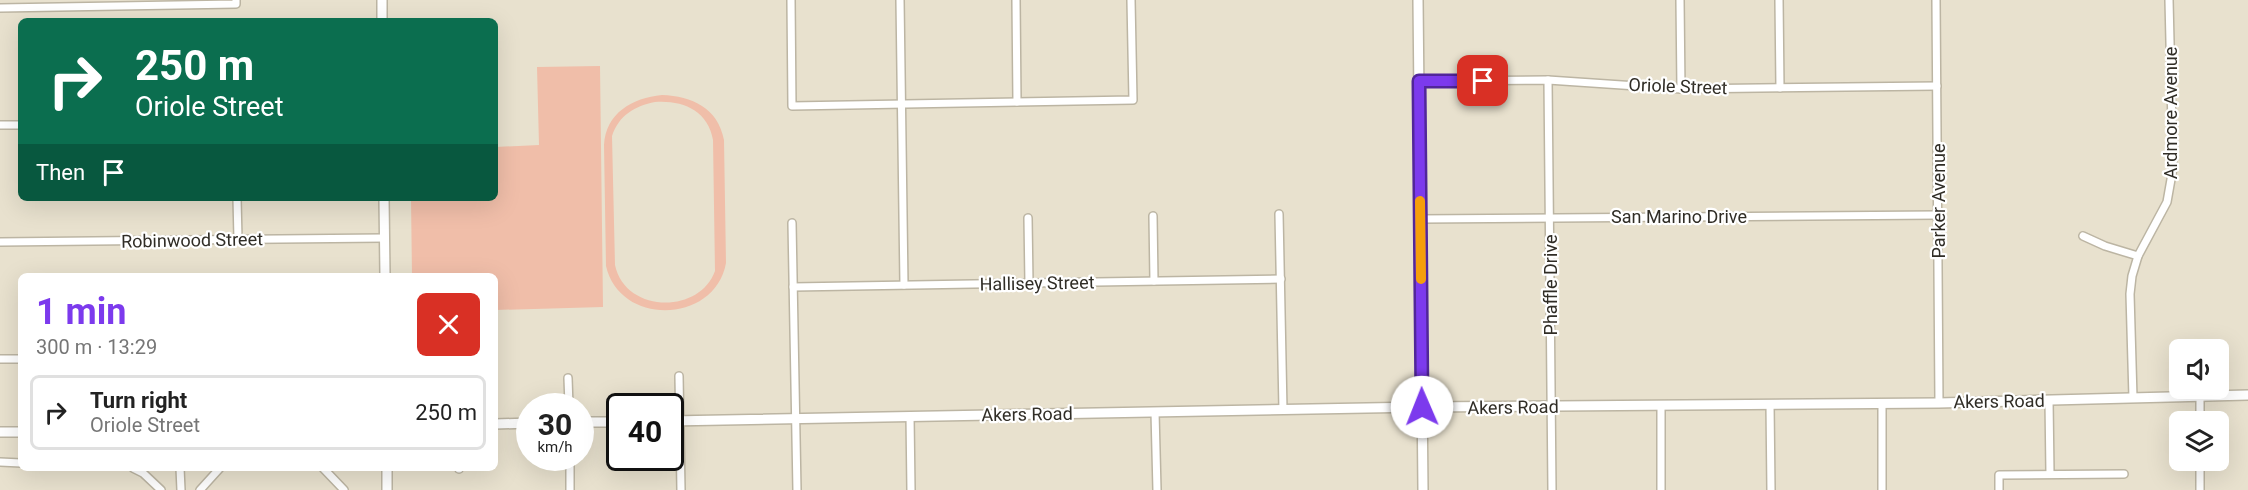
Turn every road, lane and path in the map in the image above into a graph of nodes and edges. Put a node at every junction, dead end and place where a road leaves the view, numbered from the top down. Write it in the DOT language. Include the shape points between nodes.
graph roads {
  1 [pos="382,0"];
  2 [pos="791,0"];
  3 [pos="900,0"];
  4 [pos="1016,0"];
  5 [pos="1131,0"];
  6 [pos="1418,0"];
  7 [pos="1680,0"];
  8 [pos="1779,0"];
  9 [pos="1936,0"];
  10 [pos="2169,0"];
  11 [pos="236,2"];
  12 [pos="0,8"];
  13 [pos="382,18"];
  14 [pos="1548,80"];
  15 [pos="1419,81"];
  16 [pos="1937,86"];
  17 [pos="1780,88"];
  18 [pos="1681,89"];
  19 [pos="1017,102"];
  20 [pos="902,104"];
  21 [pos="0,125"];
  22 [pos="18,125"];
  23 [pos="237,201"];
  24 [pos="384,201"];
  25 [pos="1280,214"];
  26 [pos="1938,215"];
  27 [pos="1153,216"];
  28 [pos="1549,217"];
  29 [pos="1028,218"];
  30 [pos="1420,219"];
  31 [pos="792,223"];
  32 [pos="2083,236"];
  33 [pos="384,238"];
  34 [pos="238,239"];
  35 [pos="0,242"];
  36 [pos="2138,256"];
  37 [pos="385,273"];
  38 [pos="1281,279"];
  39 [pos="1154,281"];
  40 [pos="1029,283"];
  41 [pos="904,285"];
  42 [pos="793,287"];
  43 [pos="18,358"];
  44 [pos="0,359"];
  45 [pos="679,376"];
  46 [pos="568,378"];
  47 [pos="569,393"];
  48 [pos="677,393"];
  49 [pos="2229,395"];
  50 [pos="2248,395"];
  51 [pos="2169,397"];
  52 [pos="2133,398"];
  53 [pos="2049,400"];
  54 [pos="1882,403"];
  55 [pos="1940,403"];
  56 [pos="1770,404"];
  57 [pos="1660,405"];
  58 [pos="1551,406"];
  59 [pos="1422,407"];
  60 [pos="1283,410"];
  61 [pos="1155,412"];
  62 [pos="910,416"];
  63 [pos="795,418"];
  64 [pos="684,421"];
  65 [pos="516,423"];
  66 [pos="498,424"];
  67 [pos="0,432"];
  68 [pos="18,432"];
  69 [pos="0,462"];
  70 [pos="18,463"];
  71 [pos="138,471"];
  72 [pos="180,471"];
  73 [pos="217,471"];
  74 [pos="326,471"];
  75 [pos="387,471"];
  76 [pos="570,471"];
  77 [pos="679,471"];
  78 [pos="2200,471"];
  79 [pos="2050,474"];
  80 [pos="2124,474"];
  81 [pos="161,490"];
  82 [pos="181,490"];
  83 [pos="200,490"];
  84 [pos="344,490"];
  85 [pos="387,490"];
  86 [pos="570,490"];
  87 [pos="681,490"];
  88 [pos="797,490"];
  89 [pos="911,490"];
  90 [pos="1157,490"];
  91 [pos="1423,490"];
  92 [pos="1552,490"];
  93 [pos="1661,490"];
  94 [pos="1771,490"];
  95 [pos="1882,490"];
  96 [pos="1999,490"];
  97 [pos="2200,490"];
  1 -- 13 [label="street"];
  2 -- 20 [label="street" via="792,106"];
  3 -- 20 [label="street"];
  4 -- 19 [label="street"];
  5 -- 19 [label="street" via="1133,100"];
  6 -- 15 [label="street"];
  7 -- 18 [label="street"];
  8 -- 17 [label="street"];
  9 -- 16 [label="street, Parker Avenue"];
  10 -- 36 [label="street, Ardmore Avenue" via="2172,176 2163,209"];
  11 -- 12 [label="street"];
  14 -- 15 [label="street, Oriole Street"];
  14 -- 18 [label="street, Oriole Street"];
  14 -- 28 [label="street, Phaffle Drive"];
  15 -- 30 [label="street"];
  16 -- 17 [label="street, Oriole Street"];
  16 -- 26 [label="street, Parker Avenue"];
  17 -- 18 [label="street, Oriole Street"];
  19 -- 20 [label="street"];
  20 -- 41 [label="street"];
  21 -- 22 [label="street"];
  23 -- 34 [label="street"];
  24 -- 33 [label="street"];
  25 -- 38 [label="street"];
  26 -- 28 [label="street, San Marino Drive"];
  26 -- 55 [label="street, Parker Avenue"];
  27 -- 39 [label="street"];
  28 -- 30 [label="street, San Marino Drive"];
  28 -- 58 [label="street, Phaffle Drive"];
  29 -- 40 [label="street"];
  30 -- 59 [label="street"];
  31 -- 42 [label="street"];
  32 -- 36 [label="street"];
  33 -- 34 [label="street, Robinwood Street"];
  33 -- 37 [label="street"];
  34 -- 35 [label="street, Robinwood Street"];
  36 -- 52 [label="street, Ardmore Avenue" via="2130,294"];
  38 -- 39 [label="street, Hallisey Street"];
  38 -- 60 [label="street"];
  39 -- 40 [label="street, Hallisey Street"];
  40 -- 41 [label="street, Hallisey Street"];
  41 -- 42 [label="street, Hallisey Street"];
  42 -- 63 [label="street"];
  43 -- 44 [label="street"];
  45 -- 48 [label="street"];
  46 -- 47 [label="street"];
  49 -- 50 [label="street, Akers Road"];
  51 -- 52 [label="street, Akers Road"];
  52 -- 53 [label="street, Akers Road"];
  53 -- 55 [label="street, Akers Road"];
  53 -- 79 [label="street"];
  54 -- 55 [label="street, Akers Road"];
  54 -- 56 [label="street, Akers Road"];
  54 -- 95 [label="street"];
  56 -- 57 [label="street, Akers Road"];
  56 -- 94 [label="street"];
  57 -- 58 [label="street, Akers Road"];
  57 -- 93 [label="street"];
  58 -- 59 [label="street, Akers Road"];
  58 -- 92 [label="street, Phaffle Drive"];
  59 -- 60 [label="street, Akers Road"];
  59 -- 91 [label="street"];
  60 -- 61 [label="street, Akers Road"];
  61 -- 62 [label="street, Akers Road"];
  61 -- 90 [label="street"];
  62 -- 63 [label="street, Akers Road"];
  62 -- 89 [label="street"];
  63 -- 64 [label="street, Akers Road"];
  63 -- 88 [label="street"];
  65 -- 66 [label="street"];
  67 -- 68 [label="street"];
  69 -- 70 [label="street"];
  71 -- 81 [label="street"];
  72 -- 82 [label="street"];
  73 -- 83 [label="street"];
  74 -- 84 [label="street"];
  75 -- 85 [label="street"];
  76 -- 86 [label="street"];
  77 -- 87 [label="street"];
  78 -- 97 [label="street"];
  79 -- 80 [label="street"];
  79 -- 96 [label="street" via="1999,475"];
}
